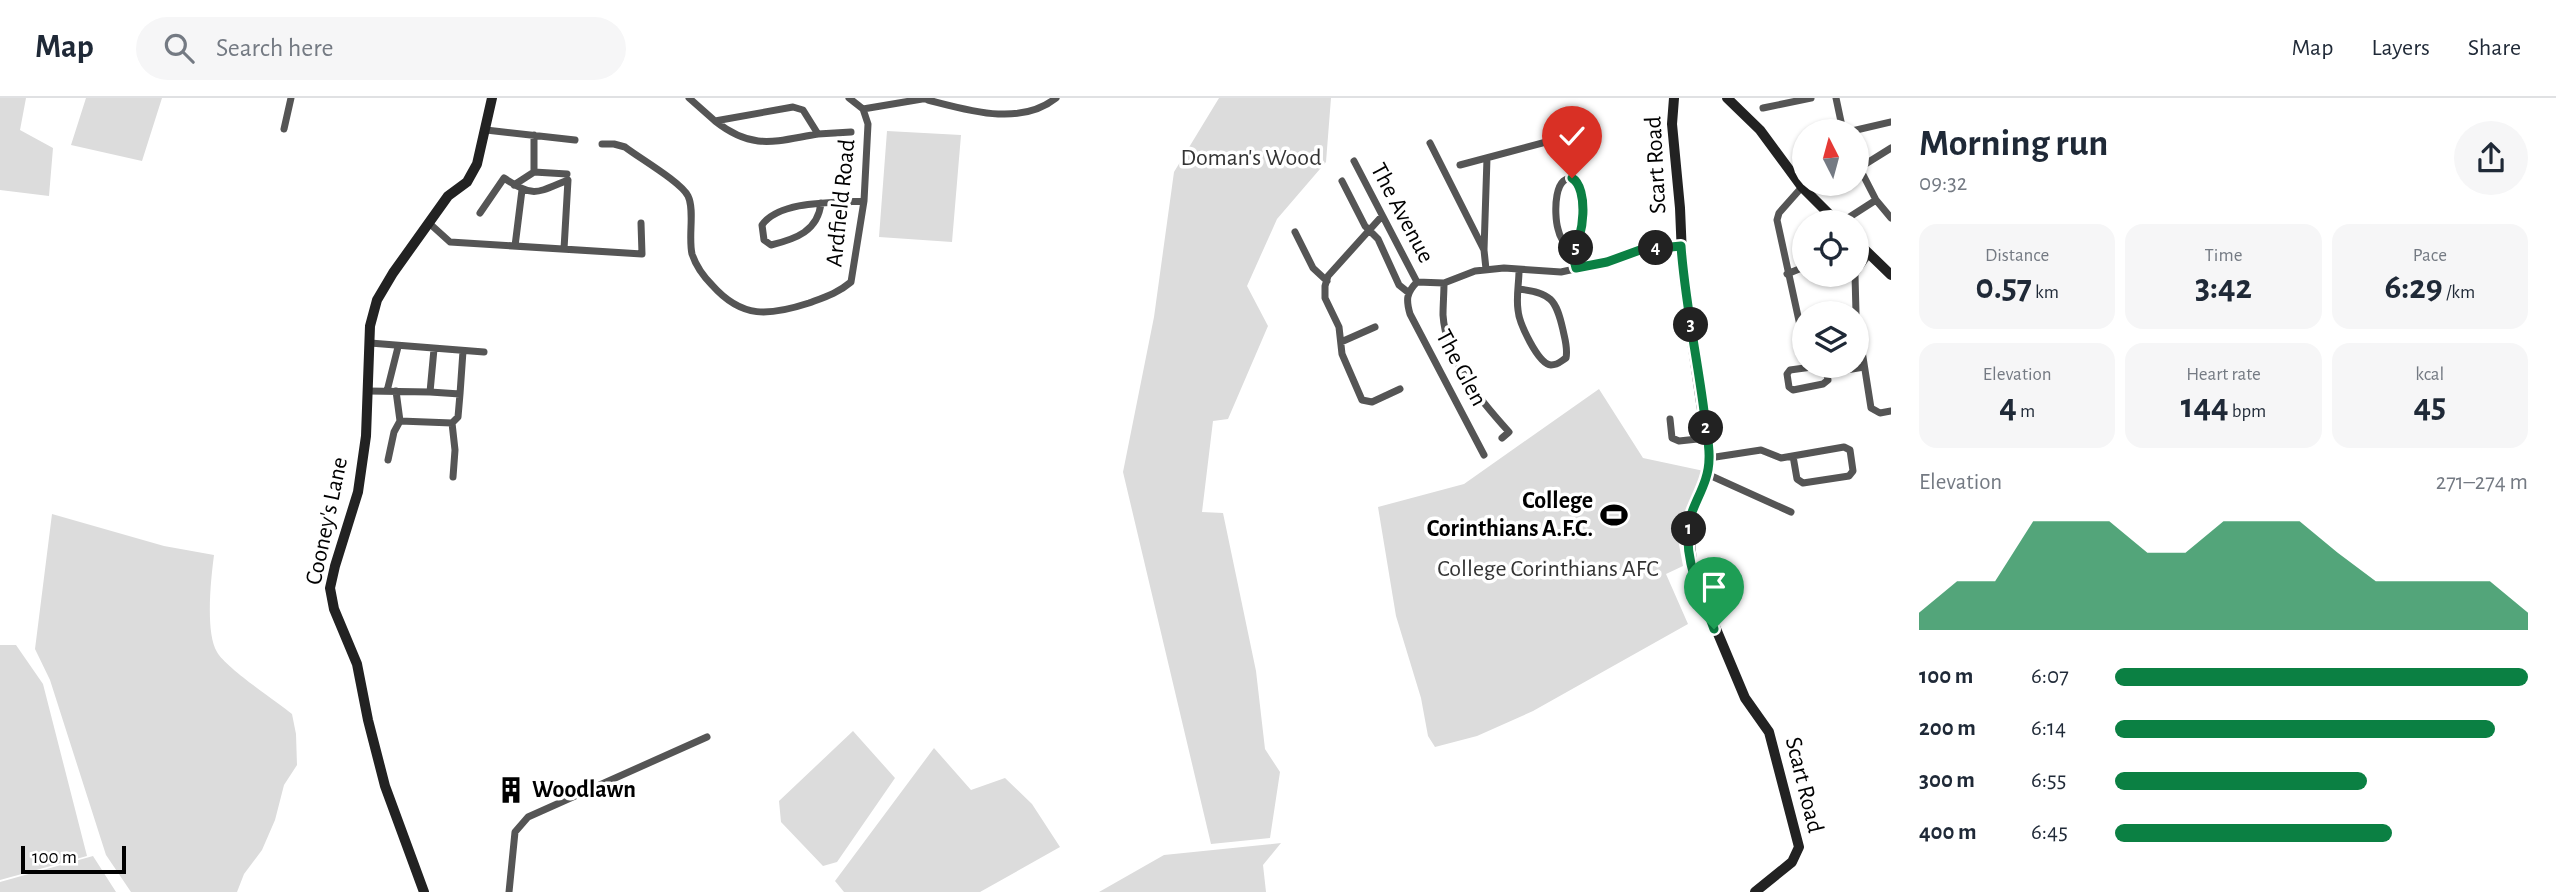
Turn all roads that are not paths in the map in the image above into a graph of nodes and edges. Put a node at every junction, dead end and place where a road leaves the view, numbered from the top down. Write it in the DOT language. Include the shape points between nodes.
graph roads {
  1 [pos="291,98"];
  2 [pos="492,98"];
  3 [pos="689,98"];
  4 [pos="849,98"];
  5 [pos="1056,98"];
  6 [pos="1674,98"];
  7 [pos="1727,98"];
  8 [pos="1811,98"];
  9 [pos="1836,98"];
  10 [pos="928,99"];
  11 [pos="1763,108"];
  12 [pos="863,109"];
  13 [pos="1576,112"];
  14 [pos="1840,119"];
  15 [pos="715,121"];
  16 [pos="1891,122"];
  17 [pos="1869,127"];
  18 [pos="284,130"];
  19 [pos="485,130"];
  20 [pos="851,132"];
  21 [pos="818,134"];
  22 [pos="534,135"];
  23 [pos="575,140"];
  24 [pos="1430,143"];
  25 [pos="602,144"];
  26 [pos="1891,148"];
  27 [pos="1487,158"];
  28 [pos="1869,159"];
  29 [pos="1354,161"];
  30 [pos="1460,164"];
  31 [pos="534,172"];
  32 [pos="1792,173"];
  33 [pos="567,174"];
  34 [pos="1342,181"];
  35 [pos="514,185"];
  36 [pos="1869,186"];
  37 [pos="522,190"];
  38 [pos="1794,196"];
  39 [pos="1811,196"];
  40 [pos="1876,200"];
  41 [pos="864,201"];
  42 [pos="821,204"];
  43 [pos="1825,210"];
  44 [pos="1860,210"];
  45 [pos="480,213"];
  46 [pos="1382,216"];
  47 [pos="1891,218"];
  48 [pos="429,223"];
  49 [pos="642,223"];
  50 [pos="1369,230"];
  51 [pos="1295,232"];
  52 [pos="515,246"];
  53 [pos="1681,246"];
  54 [pos="564,249"];
  55 [pos="1484,250"];
  56 [pos="1572,252"];
  57 [pos="1869,254"];
  58 [pos="1576,268"];
  59 [pos="1486,269"];
  60 [pos="1519,271"];
  61 [pos="1792,272"];
  62 [pos="1787,274"];
  63 [pos="1891,275"];
  64 [pos="1327,281"];
  65 [pos="1417,282"];
  66 [pos="1444,283"];
  67 [pos="1519,289"];
  68 [pos="1408,296"];
  69 [pos="1794,301"];
  70 [pos="1375,327"];
  71 [pos="1341,342"];
  72 [pos="370,343"];
  73 [pos="398,347"];
  74 [pos="434,349"];
  75 [pos="463,351"];
  76 [pos="484,352"];
  77 [pos="1792,370"];
  78 [pos="1828,378"];
  79 [pos="1866,378"];
  80 [pos="1401,389"];
  81 [pos="368,391"];
  82 [pos="391,391"];
  83 [pos="430,392"];
  84 [pos="460,394"];
  85 [pos="1891,411"];
  86 [pos="1670,419"];
  87 [pos="400,421"];
  88 [pos="452,423"];
  89 [pos="1502,438"];
  90 [pos="1707,438"];
  91 [pos="1484,455"];
  92 [pos="1793,456"];
  93 [pos="1709,458"];
  94 [pos="388,460"];
  95 [pos="1707,474"];
  96 [pos="453,477"];
  97 [pos="1791,512"];
  98 [pos="707,737"];
  99 [pos="424,892"];
  100 [pos="509,892"];
  101 [pos="1755,892"];
  1 -- 18 [label="street"];
  2 -- 19 [label="street, Cooney's Lane"];
  3 -- 15 [label="street"];
  4 -- 12 [label="street"];
  5 -- 10 [label="street" via="1036,108 997,114"];
  6 -- 53 [label="street, Scart Road"];
  7 -- 32 [label="street" via="1760,130"];
  8 -- 11 [label="street"];
  9 -- 14 [label="street"];
  10 -- 12 [label="street"];
  12 -- 41 [label="street, Ardfield Road" via="868,124"];
  13 -- 27 [label="street" via="1580,133"];
  15 -- 21 [label="street" via="742,138 762,143"];
  15 -- 21 [label="street" via="793,107 803,110"];
  16 -- 17 [label="street"];
  19 -- 22 [label="street"];
  19 -- 48 [label="street, Cooney's Lane" via="477,164 467,182 448,196"];
  20 -- 21 [label="street"];
  22 -- 23 [label="street"];
  22 -- 31 [label="street"];
  24 -- 55 [label="street"];
  25 -- 41 [label="street, Ardfield Road" via="625,147 683,190 690,202 691,245 700,271 731,302 757,313 783,311 838,293 851,282"];
  26 -- 28 [label="street"];
  27 -- 30 [label="street"];
  27 -- 55 [label="street"];
  29 -- 46 [label="street, The Avenue"];
  31 -- 33 [label="street"];
  31 -- 35 [label="street"];
  34 -- 50 [label="street, The Glen"];
  35 -- 37 [label="street"];
  35 -- 45 [label="street" via="504,178"];
  36 -- 40 [label="street"];
  37 -- 52 [label="street"];
  37 -- 54 [label="street" via="536,193 568,180"];
  38 -- 62 [label="street" via="1777,220"];
  39 -- 43 [label="street"];
  40 -- 44 [label="street"];
  40 -- 47 [label="street"];
  41 -- 42 [label="street"];
  42 -- 42 [label="street" via="768,217 762,225 764,240 771,245 790,240 811,227 819,218"];
  46 -- 50 [label="street"];
  46 -- 65 [label="street, The Avenue"];
  48 -- 52 [label="street" via="450,242"];
  48 -- 72 [label="street, Cooney's Lane" via="377,300"];
  49 -- 54 [label="street" via="642,254"];
  50 -- 64 [label="street"];
  50 -- 68 [label="street, The Glen"];
  51 -- 64 [label="street" via="1313,268"];
  52 -- 54 [label="street"];
  53 -- 58 [label="street" via="1640,250"];
  53 -- 90 [label="street, Scart Road"];
  55 -- 59 [label="street"];
  56 -- 56 [label="street" via="1578,243 1583,206 1577,181 1567,178 1558,187 1556,219 1564,244"];
  56 -- 58 [label="street"];
  57 -- 63 [label="street"];
  58 -- 60 [label="street"];
  59 -- 60 [label="street"];
  59 -- 66 [label="street"];
  60 -- 67 [label="street"];
  61 -- 62 [label="street"];
  62 -- 69 [label="street"];
  64 -- 71 [label="street" via="1325,298"];
  65 -- 66 [label="street"];
  65 -- 68 [label="street"];
  66 -- 89 [label="street" via="1443,316 1454,355 1478,398 1510,432"];
  67 -- 67 [label="street" via="1539,291 1558,308 1568,350 1557,364 1541,360 1530,340 1520,319"];
  68 -- 91 [label="street, The Glen" via="1410,314"];
  70 -- 71 [label="street"];
  71 -- 80 [label="street" via="1362,400 1372,402"];
  72 -- 73 [label="street"];
  72 -- 81 [label="street, Cooney's Lane"];
  73 -- 74 [label="street"];
  73 -- 82 [label="street"];
  74 -- 75 [label="street"];
  74 -- 83 [label="street"];
  75 -- 76 [label="street"];
  75 -- 84 [label="street"];
  77 -- 78 [label="street" via="1787,374 1793,390 1823,384"];
  79 -- 85 [label="street" via="1871,408 1880,413"];
  81 -- 82 [label="street"];
  81 -- 99 [label="street, Cooney's Lane" via="358,489 331,579 331,598 357,664 385,786"];
  82 -- 83 [label="street"];
  82 -- 87 [label="street"];
  83 -- 84 [label="street"];
  84 -- 88 [label="street" via="458,417"];
  86 -- 90 [label="street" via="1672,438"];
  87 -- 88 [label="street"];
  87 -- 94 [label="street"];
  88 -- 96 [label="street"];
  90 -- 93 [label="street, Scart Road"];
  92 -- 92 [label="street" via="1797,480 1803,483 1849,476 1853,471 1850,450 1844,447"];
  92 -- 93 [label="street" via="1781,458 1761,450"];
  93 -- 95 [label="street, Scart Road"];
  95 -- 97 [label="street"];
  95 -- 101 [label="street, Scart Road" via="1689,530 1693,574 1745,698 1769,732 1799,846 1792,862"];
  98 -- 100 [label="street" via="528,817 515,832"];
}
